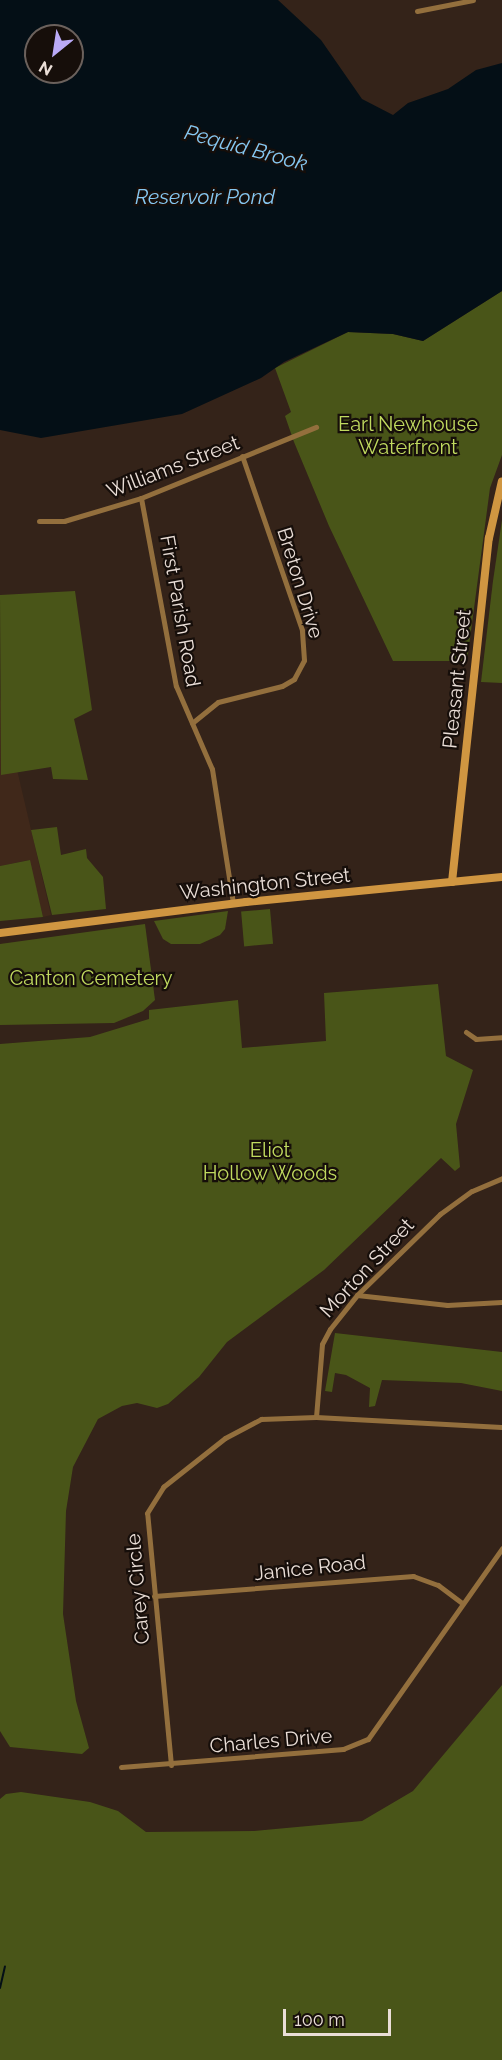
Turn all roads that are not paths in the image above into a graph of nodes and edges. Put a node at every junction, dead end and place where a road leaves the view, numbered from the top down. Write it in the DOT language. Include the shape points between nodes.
graph roads {
  1 [pos="472,0"];
  2 [pos="417,11"];
  3 [pos="316,427"];
  4 [pos="242,456"];
  5 [pos="502,481"];
  6 [pos="141,498"];
  7 [pos="39,520"];
  8 [pos="192,723"];
  9 [pos="502,877"];
  10 [pos="452,882"];
  11 [pos="232,903"];
  12 [pos="0,931"];
  13 [pos="466,1032"];
  14 [pos="502,1037"];
  15 [pos="502,1178"];
  16 [pos="357,1295"];
  17 [pos="502,1302"];
  18 [pos="316,1417"];
  19 [pos="502,1427"];
  20 [pos="502,1548"];
  21 [pos="154,1596"];
  22 [pos="462,1603"];
  23 [pos="171,1765"];
  24 [pos="121,1767"];
  1 -- 2 [label="street"];
  3 -- 4 [label="street, Williams Street"];
  4 -- 6 [label="street, Williams Street"];
  4 -- 8 [label="street, Breton Drive" via="302,630 304,660 294,679 282,686 218,702"];
  5 -- 10 [label="main road, Pleasant Street" via="489,538"];
  6 -- 7 [label="street, Williams Street" via="64,521"];
  6 -- 8 [label="street, First Parish Road" via="176,686"];
  8 -- 11 [label="street, First Parish Road" via="212,769"];
  9 -- 10 [label="main road, Washington Street"];
  10 -- 11 [label="main road, Washington Street"];
  11 -- 12 [label="main road, Washington Street"];
  13 -- 14 [label="street" via="476,1039"];
  15 -- 16 [label="street, Morton Street" via="452,1204"];
  16 -- 17 [label="street" via="447,1305"];
  16 -- 18 [label="street, Morton Street" via="325,1336"];
  18 -- 19 [label="street, Carey Circle"];
  18 -- 21 [label="street, Carey Circle" via="249,1423 163,1487 147,1513"];
  20 -- 22 [label="street, Charles Drive"];
  21 -- 22 [label="street, Janice Road" via="413,1576 438,1585"];
  21 -- 23 [label="street, Carey Circle"];
  22 -- 23 [label="street, Charles Drive" via="368,1738 343,1749"];
  23 -- 24 [label="street, Charles Drive"];
}
